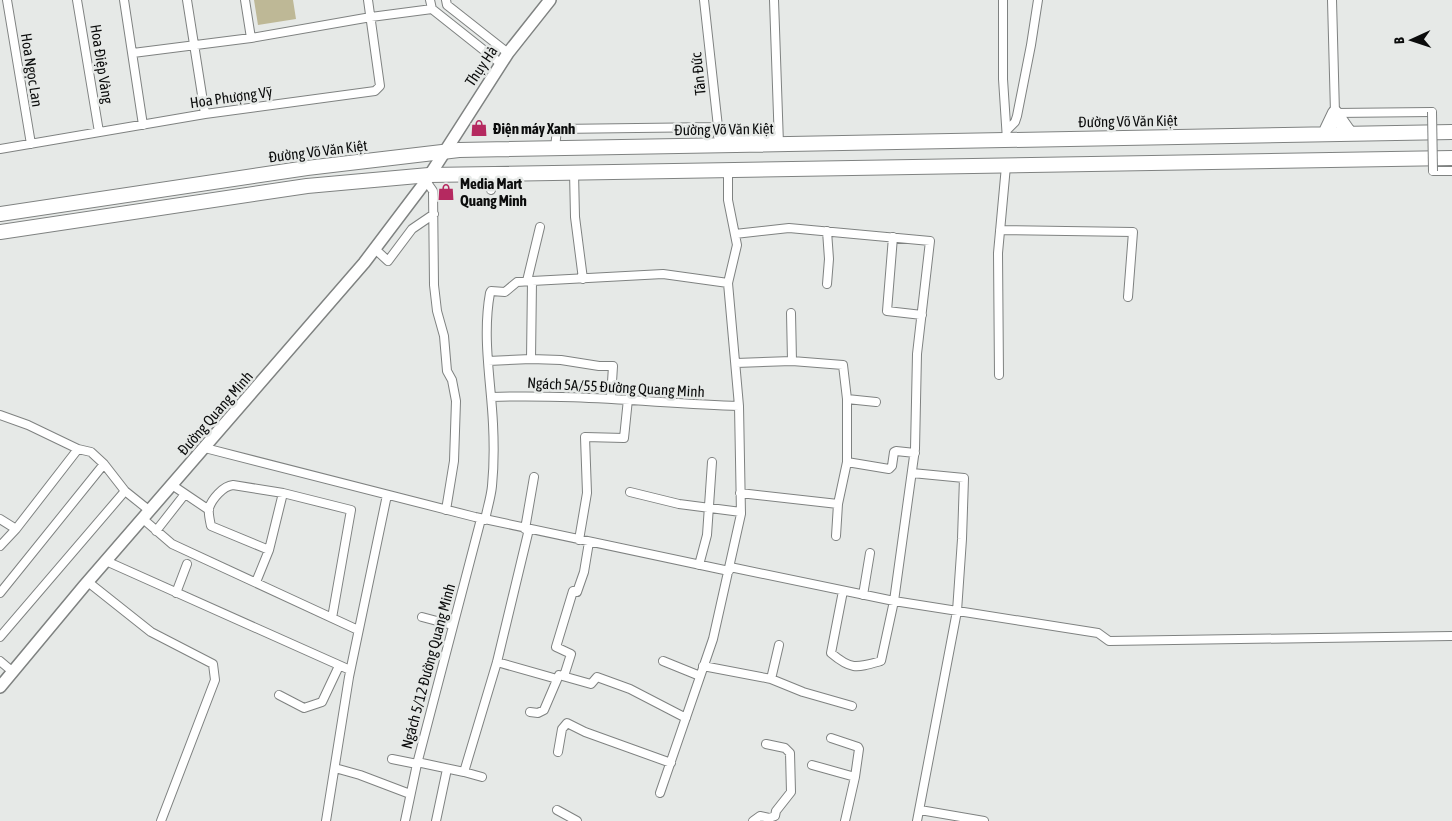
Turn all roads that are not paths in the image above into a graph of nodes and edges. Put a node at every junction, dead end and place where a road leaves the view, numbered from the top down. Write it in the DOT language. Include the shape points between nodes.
graph roads {
  1 [pos="7,0"];
  2 [pos="78,0"];
  3 [pos="124,0"];
  4 [pos="187,0"];
  5 [pos="245,0"];
  6 [pos="368,0"];
  7 [pos="430,0"];
  8 [pos="446,0"];
  9 [pos="550,0"];
  10 [pos="704,0"];
  11 [pos="774,0"];
  12 [pos="1003,0"];
  13 [pos="1038,0"];
  14 [pos="1332,0"];
  15 [pos="432,9"];
  16 [pos="370,17"];
  17 [pos="250,38"];
  18 [pos="194,45"];
  19 [pos="508,53"];
  20 [pos="133,54"];
  21 [pos="500,63"];
  22 [pos="1335,113"];
  23 [pos="205,114"];
  24 [pos="144,125"];
  25 [pos="717,127"];
  26 [pos="1452,128"];
  27 [pos="1326,130"];
  28 [pos="1347,130"];
  29 [pos="99,132"];
  30 [pos="1452,132"];
  31 [pos="1007,135"];
  32 [pos="779,139"];
  33 [pos="719,141"];
  34 [pos="31,144"];
  35 [pos="555,148"];
  36 [pos="0,149"];
  37 [pos="443,152"];
  38 [pos="1452,158"];
  39 [pos="1006,166"];
  40 [pos="728,170"];
  41 [pos="574,172"];
  42 [pos="1452,172"];
  43 [pos="496,174"];
  44 [pos="427,178"];
  45 [pos="491,190"];
  46 [pos="0,214"];
  47 [pos="434,214"];
  48 [pos="540,227"];
  49 [pos="1000,230"];
  50 [pos="827,231"];
  51 [pos="0,232"];
  52 [pos="735,234"];
  53 [pos="892,237"];
  54 [pos="375,249"];
  55 [pos="584,279"];
  56 [pos="529,281"];
  57 [pos="728,283"];
  58 [pos="827,284"];
  59 [pos="1128,296"];
  60 [pos="791,314"];
  61 [pos="922,315"];
  62 [pos="531,359"];
  63 [pos="792,361"];
  64 [pos="488,362"];
  65 [pos="736,363"];
  66 [pos="998,375"];
  67 [pos="491,397"];
  68 [pos="611,398"];
  69 [pos="628,399"];
  70 [pos="847,399"];
  71 [pos="876,402"];
  72 [pos="739,406"];
  73 [pos="0,415"];
  74 [pos="205,448"];
  75 [pos="78,449"];
  76 [pos="915,453"];
  77 [pos="712,462"];
  78 [pos="847,462"];
  79 [pos="104,464"];
  80 [pos="912,473"];
  81 [pos="534,476"];
  82 [pos="172,486"];
  83 [pos="125,491"];
  84 [pos="630,492"];
  85 [pos="283,493"];
  86 [pos="740,493"];
  87 [pos="185,494"];
  88 [pos="387,496"];
  89 [pos="838,504"];
  90 [pos="710,509"];
  91 [pos="209,510"];
  92 [pos="446,510"];
  93 [pos="741,512"];
  94 [pos="146,515"];
  95 [pos="0,519"];
  96 [pos="483,519"];
  97 [pos="16,529"];
  98 [pos="527,529"];
  99 [pos="156,531"];
  100 [pos="836,536"];
  101 [pos="579,540"];
  102 [pos="589,542"];
  103 [pos="0,546"];
  104 [pos="269,550"];
  105 [pos="870,553"];
  106 [pos="106,561"];
  107 [pos="188,564"];
  108 [pos="699,565"];
  109 [pos="730,569"];
  110 [pos="88,582"];
  111 [pos="256,582"];
  112 [pos="843,591"];
  113 [pos="0,593"];
  114 [pos="176,593"];
  115 [pos="863,595"];
  116 [pos="894,601"];
  117 [pos="957,611"];
  118 [pos="422,617"];
  119 [pos="332,618"];
  120 [pos="452,625"];
  121 [pos="358,630"];
  122 [pos="1452,636"];
  123 [pos="0,637"];
  124 [pos="779,645"];
  125 [pos="663,661"];
  126 [pos="0,662"];
  127 [pos="496,662"];
  128 [pos="339,666"];
  129 [pos="703,666"];
  130 [pos="350,670"];
  131 [pos="13,672"];
  132 [pos="700,676"];
  133 [pos="561,678"];
  134 [pos="771,679"];
  135 [pos="0,687"];
  136 [pos="279,695"];
  137 [pos="852,706"];
  138 [pos="530,712"];
  139 [pos="686,718"];
  140 [pos="831,738"];
  141 [pos="766,744"];
  142 [pos="558,752"];
  143 [pos="392,759"];
  144 [pos="417,763"];
  145 [pos="670,763"];
  146 [pos="812,766"];
  147 [pos="335,768"];
  148 [pos="447,769"];
  149 [pos="464,772"];
  150 [pos="482,777"];
  151 [pos="855,777"];
  152 [pos="660,793"];
  153 [pos="410,794"];
  154 [pos="557,810"];
  155 [pos="920,810"];
  156 [pos="160,821"];
  157 [pos="326,821"];
  158 [pos="405,821"];
  159 [pos="436,821"];
  160 [pos="577,821"];
  161 [pos="753,821"];
  162 [pos="845,821"];
  163 [pos="917,821"];
  164 [pos="984,821"];
  1 -- 34 [label="street, Hoa Ngọc Lan"];
  2 -- 29 [label="street, Hoa Điệp Vàng"];
  3 -- 20 [label="street"];
  4 -- 18 [label="street"];
  5 -- 17 [label="street"];
  6 -- 16 [label="street, Hoa Phượng Vỹ"];
  7 -- 15 [label="street"];
  8 -- 19 [label="street" via="447,5"];
  9 -- 19 [label="street, Thụy Hà"];
  10 -- 25 [label="street, Tân Đức"];
  11 -- 32 [label="street"];
  12 -- 31 [label="street"];
  13 -- 31 [label="street" via="1017,116"];
  14 -- 22 [label="street"];
  15 -- 16 [label="street"];
  15 -- 21 [label="street"];
  16 -- 17 [label="street"];
  16 -- 23 [label="street, Hoa Phượng Vỹ" via="380,86 375,91"];
  17 -- 18 [label="street"];
  18 -- 20 [label="street"];
  18 -- 23 [label="street"];
  19 -- 21 [label="street, Thụy Hà"];
  20 -- 24 [label="street"];
  21 -- 37 [label="street, Thụy Hà"];
  22 -- 27 [label="highway"];
  22 -- 28 [label="highway"];
  22 -- 42 [label="street, bridge" via="1432,112 1433,172"];
  23 -- 24 [label="street, Hoa Phượng Vỹ"];
  24 -- 29 [label="street, Hoa Phượng Vỹ"];
  25 -- 33 [label="street, Tân Đức"];
  25 -- 35 [label="street" via="557,129"];
  26 -- 28 [label="highway" via="1438,125"];
  27 -- 28 [label="highway, Đường Võ Văn Kiệt"];
  27 -- 31 [label="highway, Đường Võ Văn Kiệt" via="1171,137"];
  28 -- 30 [label="highway, Đường Võ Văn Kiệt"];
  29 -- 34 [label="street, Hoa Phượng Vỹ"];
  31 -- 32 [label="highway, Đường Võ Văn Kiệt"];
  32 -- 33 [label="highway, Đường Võ Văn Kiệt"];
  33 -- 35 [label="highway, Đường Võ Văn Kiệt"];
  34 -- 36 [label="street, Hoa Phượng Vỹ"];
  35 -- 37 [label="highway, Đường Võ Văn Kiệt"];
  37 -- 44 [label="street, Đường Quang Minh"];
  37 -- 46 [label="highway, Đường Võ Văn Kiệt" via="307,168"];
  38 -- 39 [label="highway"];
  39 -- 40 [label="highway"];
  39 -- 49 [label="street"];
  40 -- 41 [label="highway"];
  40 -- 52 [label="street" via="728,200"];
  41 -- 43 [label="highway"];
  41 -- 55 [label="street" via="575,217"];
  43 -- 44 [label="highway"];
  43 -- 45 [label="street"];
  44 -- 47 [label="street" via="433,190"];
  44 -- 51 [label="highway" via="307,186"];
  44 -- 54 [label="street, Đường Quang Minh"];
  47 -- 54 [label="street" via="412,229 388,261"];
  47 -- 92 [label="street" via="435,294 447,371 456,401 454,461"];
  48 -- 56 [label="street"];
  49 -- 59 [label="street" via="1133,232"];
  49 -- 66 [label="street"];
  50 -- 52 [label="street" via="789,228"];
  50 -- 53 [label="street"];
  50 -- 58 [label="street"];
  52 -- 57 [label="street" via="737,245"];
  53 -- 61 [label="street" via="887,311"];
  53 -- 61 [label="street" via="930,241"];
  54 -- 74 [label="street, Đường Quang Minh"];
  55 -- 56 [label="street"];
  55 -- 57 [label="street" via="663,274"];
  56 -- 62 [label="street"];
  56 -- 64 [label="street, Ngách 5/12 Đường Quang Minh" via="517,282 505,292 491,291"];
  57 -- 65 [label="street"];
  60 -- 63 [label="street"];
  61 -- 76 [label="street" via="917,354"];
  62 -- 64 [label="street"];
  62 -- 68 [label="street" via="613,366"];
  63 -- 65 [label="street"];
  63 -- 70 [label="street" via="843,365"];
  64 -- 67 [label="street, Ngách 5/12 Đường Quang Minh"];
  65 -- 72 [label="street"];
  67 -- 68 [label="street, Ngách 5A/55 Đường Quang Minh"];
  67 -- 96 [label="street, Ngách 5/12 Đường Quang Minh" via="492,486"];
  68 -- 69 [label="street, Ngách 5A/55 Đường Quang Minh"];
  69 -- 72 [label="street, Ngách 5A/55 Đường Quang Minh"];
  69 -- 101 [label="street" via="624,438 585,437 587,494"];
  70 -- 71 [label="street"];
  70 -- 78 [label="street"];
  72 -- 86 [label="street"];
  73 -- 75 [label="street" via="28,424"];
  74 -- 82 [label="street, Đường Quang Minh"];
  74 -- 88 [label="street"];
  75 -- 79 [label="street" via="90,452"];
  75 -- 97 [label="street"];
  76 -- 78 [label="street" via="894,452 889,469"];
  76 -- 80 [label="street"];
  77 -- 90 [label="street"];
  78 -- 89 [label="street"];
  79 -- 83 [label="street"];
  79 -- 113 [label="street"];
  80 -- 116 [label="street"];
  80 -- 117 [label="street" via="964,478"];
  81 -- 98 [label="street"];
  82 -- 87 [label="street"];
  82 -- 94 [label="street, Đường Quang Minh"];
  83 -- 94 [label="street"];
  83 -- 123 [label="street"];
  84 -- 90 [label="street"];
  85 -- 91 [label="street" via="229,485 215,498"];
  85 -- 104 [label="street"];
  85 -- 119 [label="street" via="351,510"];
  86 -- 89 [label="street"];
  86 -- 93 [label="street"];
  87 -- 91 [label="street"];
  87 -- 99 [label="street"];
  88 -- 92 [label="street"];
  88 -- 121 [label="street"];
  89 -- 100 [label="street"];
  90 -- 93 [label="street"];
  90 -- 108 [label="street" via="708,535"];
  91 -- 104 [label="street" via="211,526"];
  92 -- 96 [label="street"];
  93 -- 109 [label="street"];
  94 -- 99 [label="street"];
  94 -- 106 [label="street, Đường Quang Minh"];
  95 -- 97 [label="street"];
  96 -- 98 [label="street"];
  96 -- 120 [label="street, Ngách 5/12 Đường Quang Minh"];
  97 -- 103 [label="street"];
  98 -- 101 [label="street"];
  98 -- 127 [label="street"];
  99 -- 111 [label="street" via="172,544"];
  101 -- 102 [label="street"];
  102 -- 108 [label="street"];
  102 -- 133 [label="street" via="584,572 577,592 573,591 556,647 571,654"];
  104 -- 111 [label="street"];
  105 -- 115 [label="street"];
  106 -- 110 [label="street, Đường Quang Minh"];
  106 -- 114 [label="street"];
  107 -- 114 [label="street"];
  108 -- 109 [label="street"];
  109 -- 112 [label="street"];
  109 -- 129 [label="street"];
  110 -- 131 [label="street, Đường Quang Minh"];
  110 -- 156 [label="street" via="151,632 213,664 215,670 215,680"];
  111 -- 119 [label="street"];
  112 -- 115 [label="street"];
  112 -- 116 [label="street" via="831,652 842,662 858,668 881,661"];
  114 -- 128 [label="street"];
  115 -- 116 [label="street"];
  116 -- 117 [label="street"];
  117 -- 122 [label="street" via="1098,633 1109,641"];
  117 -- 155 [label="street"];
  118 -- 120 [label="street"];
  119 -- 121 [label="street"];
  120 -- 144 [label="street, Ngách 5/12 Đường Quang Minh"];
  121 -- 130 [label="street"];
  124 -- 134 [label="street"];
  125 -- 132 [label="street"];
  126 -- 131 [label="street"];
  127 -- 133 [label="street"];
  127 -- 149 [label="street"];
  128 -- 130 [label="street"];
  128 -- 136 [label="street" via="322,702 304,708"];
  129 -- 132 [label="street"];
  129 -- 134 [label="street"];
  130 -- 147 [label="street"];
  131 -- 135 [label="street, Đường Quang Minh"];
  132 -- 139 [label="street"];
  133 -- 138 [label="street" via="544,710"];
  133 -- 139 [label="street" via="591,684 597,677 630,689"];
  134 -- 137 [label="street"];
  139 -- 145 [label="street"];
  140 -- 151 [label="street" via="858,747"];
  141 -- 161 [label="street" via="790,752 792,788 775,816 760,816"];
  142 -- 145 [label="street" via="562,729 567,723"];
  143 -- 144 [label="street"];
  144 -- 148 [label="street"];
  144 -- 153 [label="street, Ngách 5/12 Đường Quang Minh"];
  145 -- 152 [label="street"];
  146 -- 151 [label="street"];
  147 -- 153 [label="street"];
  147 -- 157 [label="street"];
  148 -- 149 [label="street"];
  148 -- 159 [label="street"];
  149 -- 150 [label="street"];
  151 -- 162 [label="street"];
  153 -- 158 [label="street, Ngách 5/12 Đường Quang Minh"];
  154 -- 160 [label="street"];
  155 -- 163 [label="street"];
  155 -- 164 [label="street"];
}
